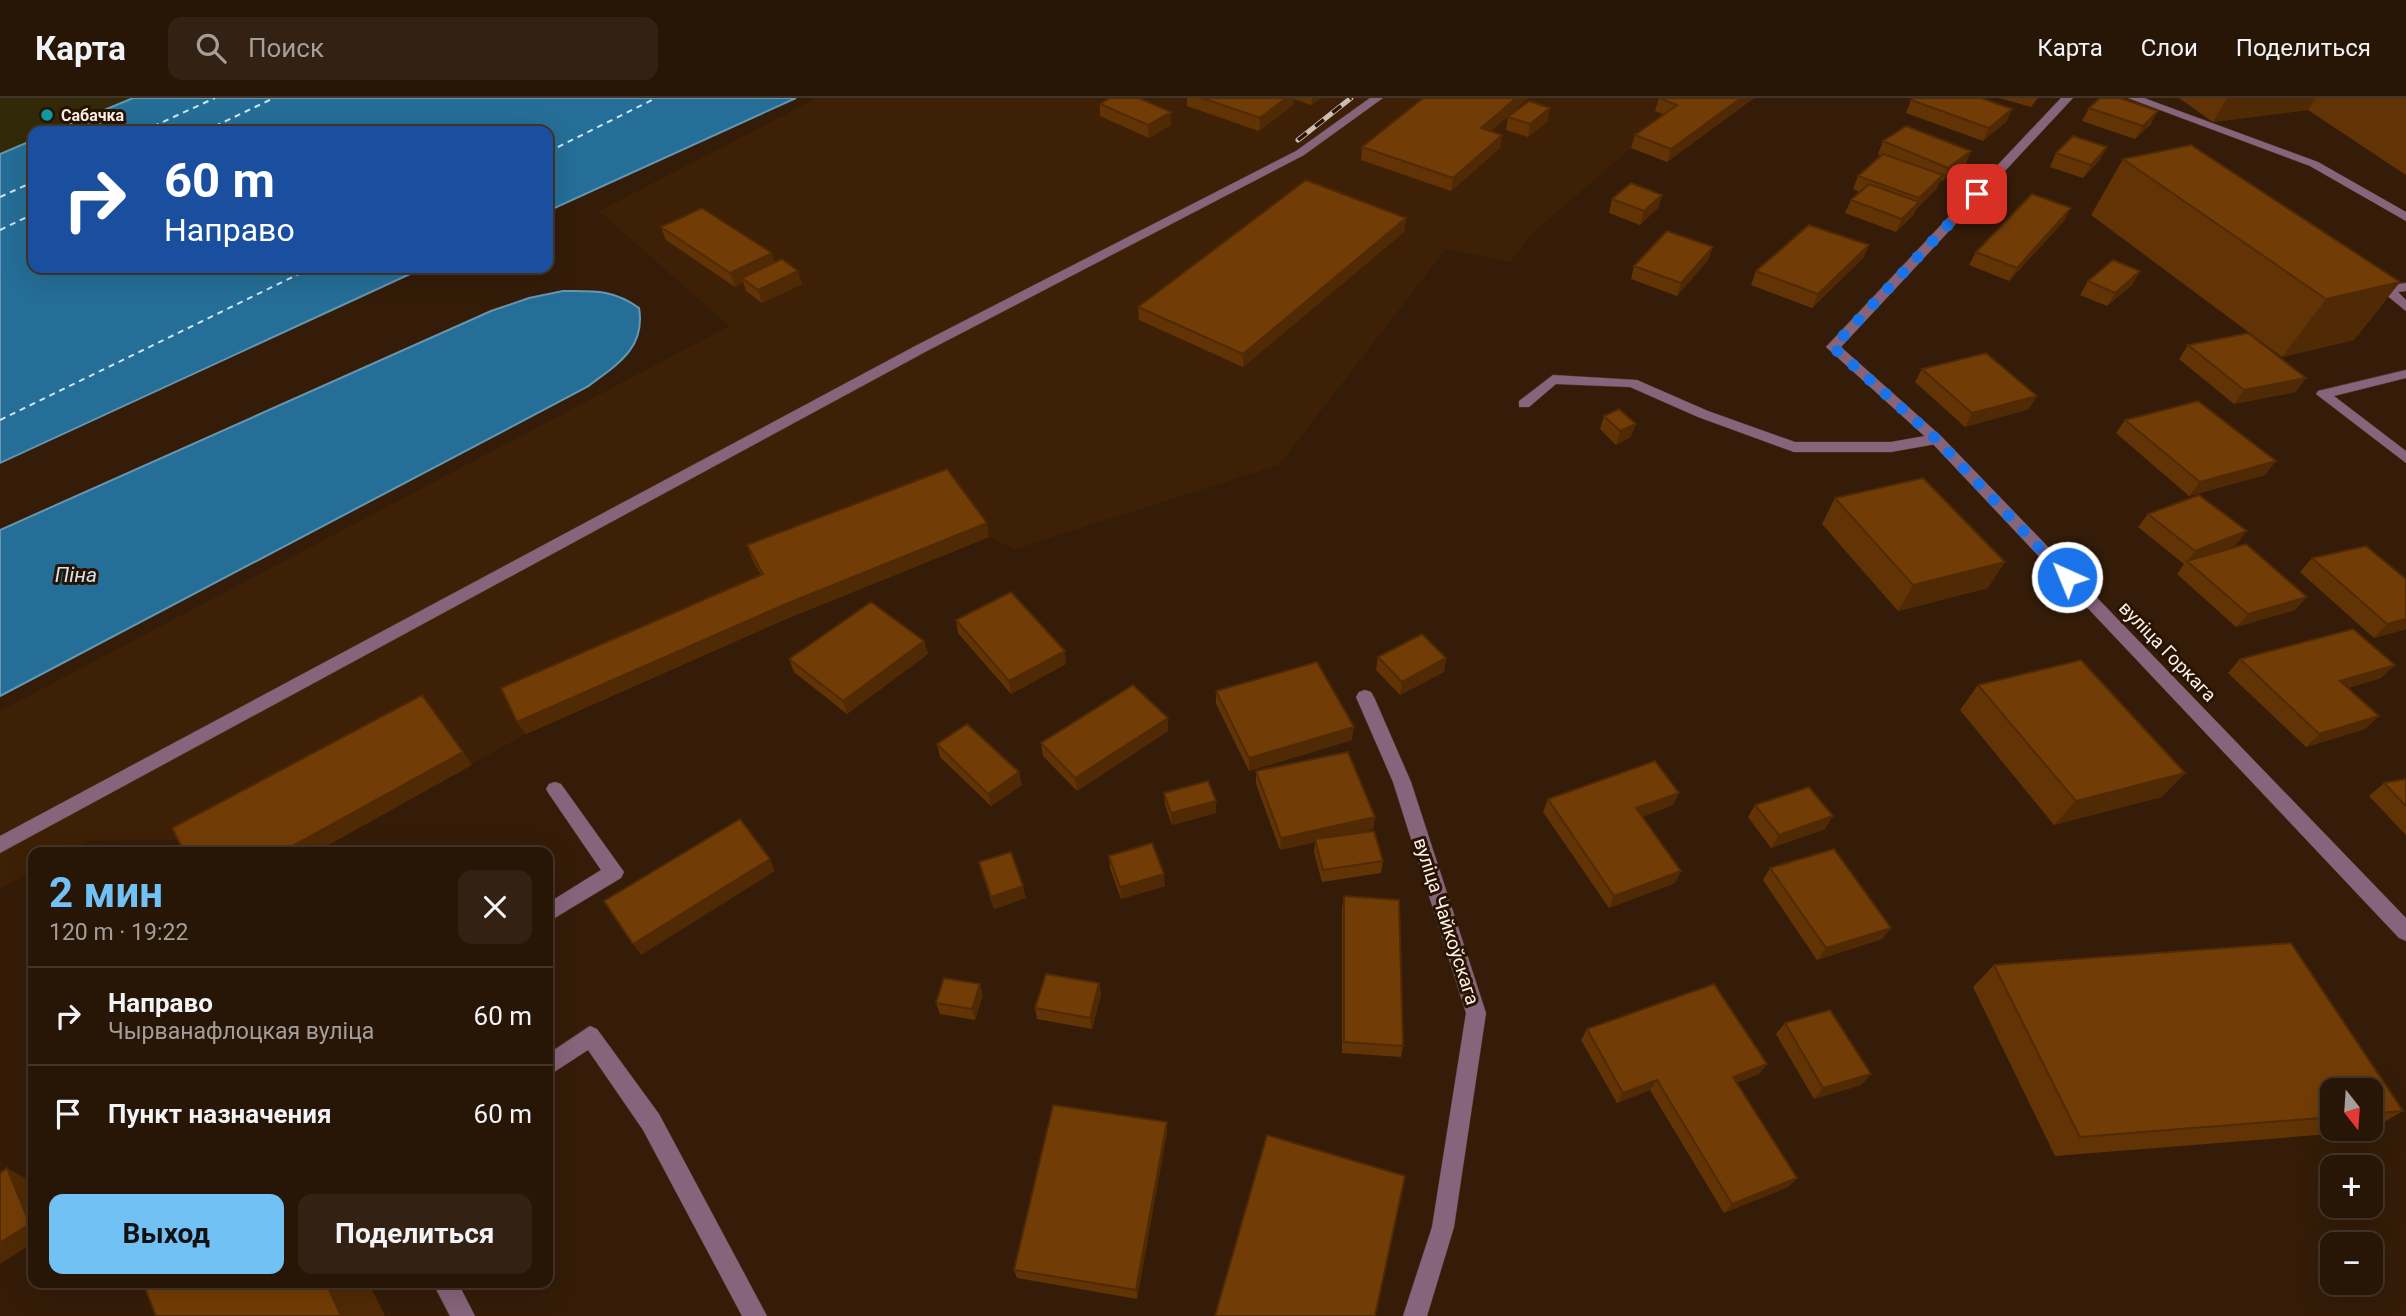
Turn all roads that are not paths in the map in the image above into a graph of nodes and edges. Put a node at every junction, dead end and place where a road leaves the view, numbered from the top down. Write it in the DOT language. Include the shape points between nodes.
graph roads {
  1 [pos="1377,98"];
  2 [pos="2067,98"];
  3 [pos="2134,98"];
  4 [pos="2406,217"];
  5 [pos="2406,287"];
  6 [pos="2387,289"];
  7 [pos="2360,294"];
  8 [pos="2406,307"];
  9 [pos="2406,374"];
  10 [pos="1524,404"];
  11 [pos="1936,439"];
  12 [pos="2406,458"];
  13 [pos="1365,697"];
  14 [pos="555,789"];
  15 [pos="0,845"];
  16 [pos="553,910"];
  17 [pos="2406,932"];
  18 [pos="553,1062"];
  19 [pos="448,1288"];
  20 [pos="463,1316"];
  21 [pos="755,1316"];
  22 [pos="1415,1316"];
  1 -- 15 [label="street" via="1300,153 922,348"];
  2 -- 11 [label="street, вуліца Горкага" via="1833,347"];
  3 -- 4 [label="street" via="2314,164"];
  5 -- 6 [label="street"];
  6 -- 7 [label="street"];
  6 -- 8 [label="street"];
  9 -- 12 [label="street" via="2323,394"];
  10 -- 11 [label="street" via="1553,379 1632,383 1794,447 1891,447"];
  11 -- 17 [label="street, вуліца Горкага"];
  13 -- 22 [label="street, вуліца Чайкоўскага" via="1402,782 1476,1013 1443,1227"];
  14 -- 16 [label="street" via="614,872"];
  18 -- 21 [label="street" via="590,1036 651,1122"];
  19 -- 20 [label="street"];
}
